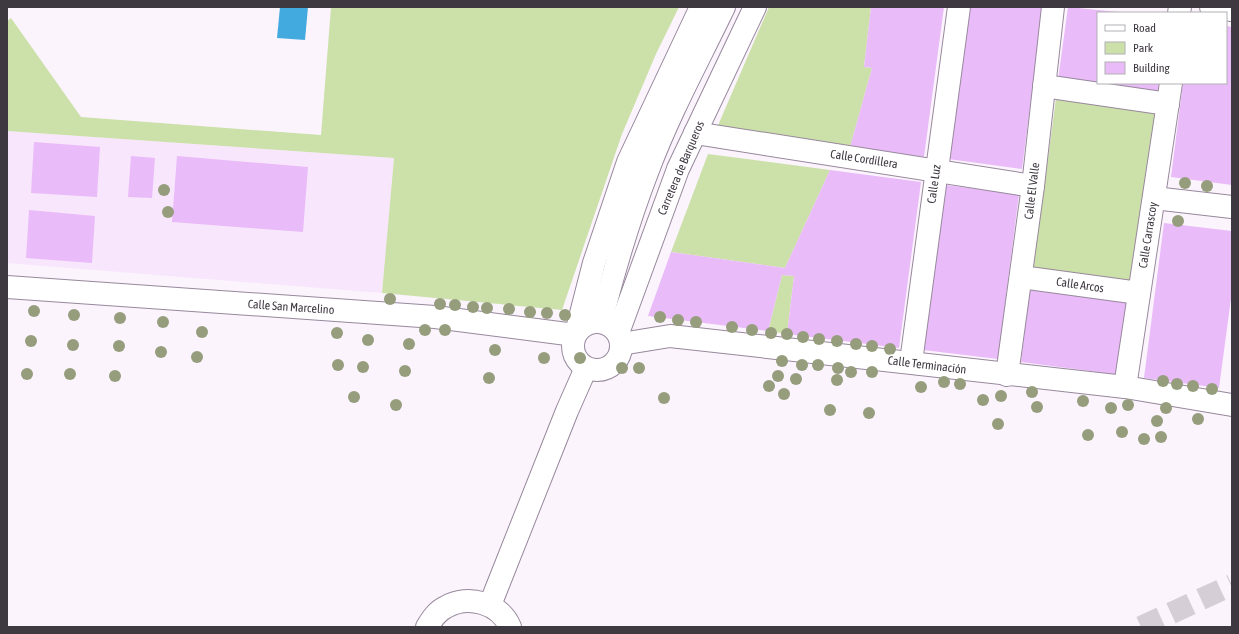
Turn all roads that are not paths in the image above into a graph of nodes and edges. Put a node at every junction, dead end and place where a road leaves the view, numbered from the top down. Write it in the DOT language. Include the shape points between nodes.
graph roads {
  1 [pos="701,7"];
  2 [pos="724,7"];
  3 [pos="755,7"];
  4 [pos="959,7"];
  5 [pos="1053,7"];
  6 [pos="1210,7"];
  7 [pos="1232,10"];
  8 [pos="1044,86"];
  9 [pos="1169,93"];
  10 [pos="695,133"];
  11 [pos="936,170"];
  12 [pos="1033,186"];
  13 [pos="1154,198"];
  14 [pos="1232,207"];
  15 [pos="1021,277"];
  16 [pos="7,287"];
  17 [pos="1139,293"];
  18 [pos="614,333"];
  19 [pos="575,334"];
  20 [pos="911,362"];
  21 [pos="586,368"];
  22 [pos="1007,375"];
  23 [pos="1125,387"];
  24 [pos="1232,405"];
  25 [pos="490,605"];
  26 [pos="427,627"];
  27 [pos="510,627"];
  1 -- 19 [label="street" via="628,162 594,263"];
  2 -- 18 [label="street" via="648,170 614,274"];
  3 -- 10 [label="street, Carretera de Barqueros"];
  4 -- 11 [label="street, Calle Luz"];
  5 -- 8 [label="street, Calle El Valle"];
  6 -- 7 [label="street"];
  8 -- 9 [label="street"];
  8 -- 12 [label="street, Calle El Valle"];
  9 -- 13 [label="street, Calle Carrascoy"];
  10 -- 11 [label="street, Calle Cordillera"];
  10 -- 18 [label="street, Carretera de Barqueros" via="678,169"];
  11 -- 12 [label="street, Calle Cordillera"];
  11 -- 20 [label="street, Calle Luz"];
  12 -- 15 [label="street, Calle El Valle"];
  13 -- 14 [label="street"];
  13 -- 17 [label="street, Calle Carrascoy"];
  15 -- 17 [label="street, Calle Arcos"];
  15 -- 22 [label="street, Calle El Valle"];
  16 -- 19 [label="street, Calle San Marcelino" via="435,317"];
  17 -- 23 [label="street, Calle Carrascoy"];
  18 -- 19 [label="street" via="587,323"];
  18 -- 20 [label="street, Calle Terminación" via="670,336"];
  18 -- 21 [label="street" via="618,358 608,368"];
  19 -- 21 [label="street" via="575,358"];
  20 -- 22 [label="street, Calle Terminación"];
  21 -- 25 [label="street"];
  22 -- 23 [label="street, Calle Terminación"];
  23 -- 24 [label="street, Calle Terminación"];
  25 -- 26 [label="street" via="460,601 446,606 434,616"];
  25 -- 27 [label="street" via="500,613"];
}
